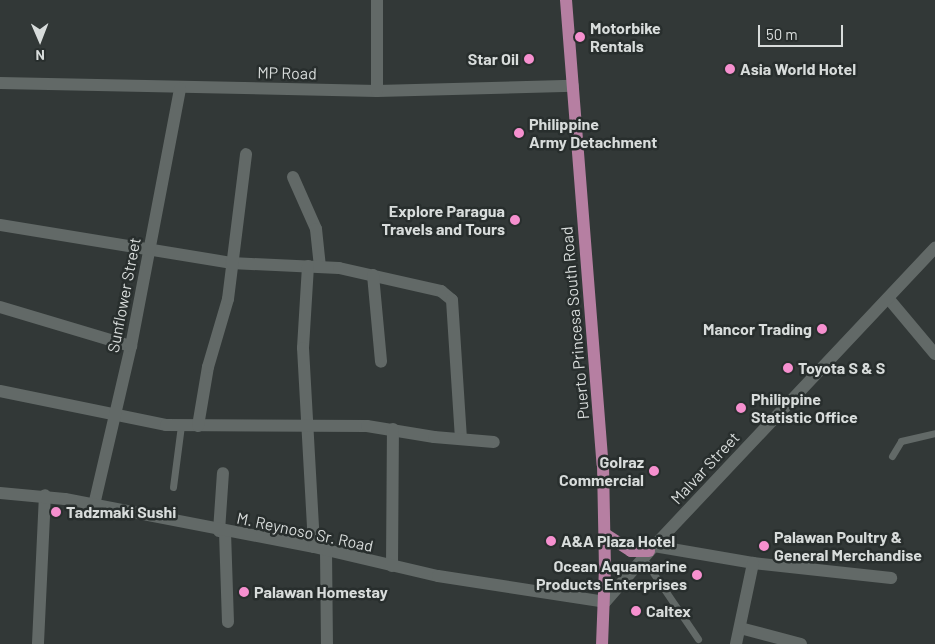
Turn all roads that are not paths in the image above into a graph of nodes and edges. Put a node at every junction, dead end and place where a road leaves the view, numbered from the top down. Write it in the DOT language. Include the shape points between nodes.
graph roads {
  1 [pos="377,0"];
  2 [pos="566,0"];
  3 [pos="0,83"];
  4 [pos="573,86"];
  5 [pos="180,89"];
  6 [pos="377,91"];
  7 [pos="246,154"];
  8 [pos="293,177"];
  9 [pos="0,225"];
  10 [pos="935,248"];
  11 [pos="148,252"];
  12 [pos="231,263"];
  13 [pos="314,266"];
  14 [pos="373,275"];
  15 [pos="888,298"];
  16 [pos="0,307"];
  17 [pos="131,346"];
  18 [pos="935,354"];
  19 [pos="381,362"];
  20 [pos="0,391"];
  21 [pos="116,416"];
  22 [pos="181,425"];
  23 [pos="309,425"];
  24 [pos="198,426"];
  25 [pos="393,429"];
  26 [pos="935,433"];
  27 [pos="461,439"];
  28 [pos="494,442"];
  29 [pos="892,456"];
  30 [pos="222,473"];
  31 [pos="173,487"];
  32 [pos="0,493"];
  33 [pos="45,495"];
  34 [pos="94,505"];
  35 [pos="222,531"];
  36 [pos="605,534"];
  37 [pos="320,549"];
  38 [pos="649,552"];
  39 [pos="753,563"];
  40 [pos="392,566"];
  41 [pos="891,578"];
  42 [pos="605,602"];
  43 [pos="228,622"];
  44 [pos="740,628"];
  45 [pos="698,638"];
  46 [pos="38,643"];
  47 [pos="327,644"];
  48 [pos="602,644"];
  49 [pos="736,644"];
  50 [pos="801,644"];
  1 -- 6 [label="street"];
  2 -- 4 [label="main road, Puerto Princesa South Road"];
  3 -- 5 [label="street, MP Road"];
  4 -- 6 [label="street, MP Road"];
  4 -- 36 [label="main road, Puerto Princesa South Road" via="600,419"];
  5 -- 6 [label="street, MP Road"];
  5 -- 11 [label="street, Sunflower Street"];
  7 -- 12 [label="street"];
  8 -- 13 [label="street" via="316,229"];
  9 -- 11 [label="street"];
  10 -- 15 [label="street, Malvar Street"];
  11 -- 12 [label="street"];
  11 -- 17 [label="street, Sunflower Street"];
  12 -- 13 [label="street"];
  12 -- 24 [label="street" via="228,300 208,366"];
  13 -- 14 [label="street"];
  13 -- 23 [label="street" via="303,348"];
  14 -- 19 [label="street"];
  14 -- 27 [label="street" via="441,291 451,297"];
  15 -- 18 [label="street"];
  15 -- 38 [label="street, Malvar Street"];
  16 -- 17 [label="street"];
  17 -- 21 [label="street, Sunflower Street"];
  20 -- 21 [label="street"];
  21 -- 22 [label="street"];
  21 -- 34 [label="street, Sunflower Street"];
  22 -- 24 [label="street"];
  22 -- 31 [label="lane"];
  23 -- 24 [label="street"];
  23 -- 25 [label="street"];
  23 -- 37 [label="street"];
  25 -- 27 [label="street"];
  25 -- 40 [label="street"];
  26 -- 29 [label="lane" via="901,442"];
  27 -- 28 [label="street"];
  30 -- 35 [label="street"];
  32 -- 33 [label="street, M. Reynoso Sr. Road"];
  33 -- 34 [label="street, M. Reynoso Sr. Road"];
  33 -- 46 [label="street"];
  34 -- 35 [label="street, M. Reynoso Sr. Road"];
  35 -- 37 [label="street, M. Reynoso Sr. Road"];
  35 -- 43 [label="street"];
  36 -- 38 [label="main road" via="631,551"];
  36 -- 42 [label="main road, Puerto Princesa South Road"];
  37 -- 40 [label="street, M. Reynoso Sr. Road"];
  37 -- 47 [label="street"];
  38 -- 39 [label="street"];
  38 -- 42 [label="street, Malvar Street"];
  38 -- 45 [label="lane"];
  39 -- 41 [label="street"];
  39 -- 44 [label="street"];
  40 -- 42 [label="street, M. Reynoso Sr. Road"];
  42 -- 48 [label="main road, Puerto Princesa South Road"];
  44 -- 49 [label="street"];
  44 -- 50 [label="street"];
}
